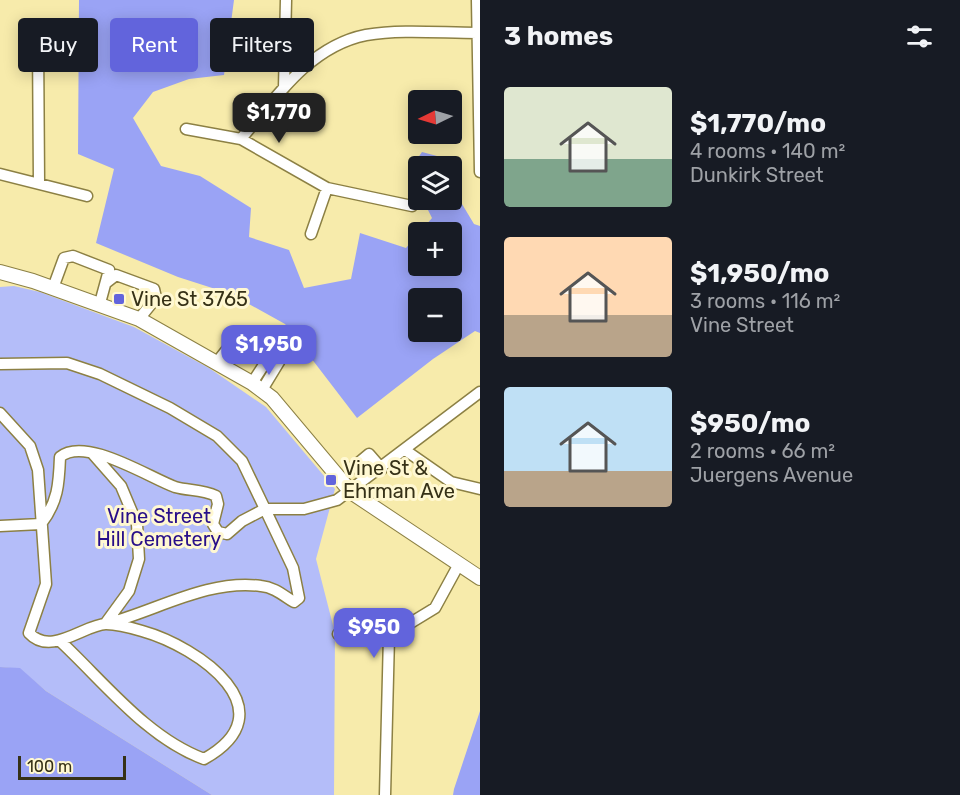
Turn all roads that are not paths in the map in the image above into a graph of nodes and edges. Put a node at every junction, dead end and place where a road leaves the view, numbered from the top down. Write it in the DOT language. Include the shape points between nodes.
graph roads {
  1 [pos="286,0"];
  2 [pos="477,0"];
  3 [pos="477,33"];
  4 [pos="40,72"];
  5 [pos="284,88"];
  6 [pos="186,129"];
  7 [pos="241,139"];
  8 [pos="480,172"];
  9 [pos="0,174"];
  10 [pos="39,183"];
  11 [pos="327,188"];
  12 [pos="87,196"];
  13 [pos="408,205"];
  14 [pos="311,234"];
  15 [pos="0,272"];
  16 [pos="106,284"];
  17 [pos="53,288"];
  18 [pos="100,303"];
  19 [pos="139,319"];
  20 [pos="232,343"];
  21 [pos="217,362"];
  22 [pos="0,364"];
  23 [pos="480,392"];
  24 [pos="0,412"];
  25 [pos="405,450"];
  26 [pos="92,452"];
  27 [pos="351,469"];
  28 [pos="382,469"];
  29 [pos="480,489"];
  30 [pos="351,492"];
  31 [pos="265,509"];
  32 [pos="40,524"];
  33 [pos="0,526"];
  34 [pos="459,564"];
  35 [pos="480,578"];
  36 [pos="105,624"];
  37 [pos="338,634"];
  38 [pos="389,636"];
  39 [pos="60,641"];
  40 [pos="385,795"];
  1 -- 5 [label="street"];
  2 -- 3 [label="street"];
  3 -- 5 [label="street" via="384,33 350,39 318,56"];
  3 -- 8 [label="street"];
  4 -- 10 [label="street"];
  5 -- 7 [label="street"];
  6 -- 7 [label="street"];
  7 -- 11 [label="street"];
  9 -- 10 [label="street"];
  10 -- 12 [label="street"];
  11 -- 13 [label="street"];
  11 -- 14 [label="street"];
  15 -- 17 [label="main road"];
  16 -- 17 [label="street" via="109,270 69,256 61,263"];
  16 -- 18 [label="street"];
  16 -- 19 [label="street" via="116,275 154,289 156,298"];
  17 -- 18 [label="main road"];
  18 -- 19 [label="main road"];
  19 -- 21 [label="main road"];
  20 -- 21 [label="street"];
  21 -- 30 [label="main road" via="272,398"];
  22 -- 31 [label="street" via="66,363 100,374 170,408 217,436 242,461"];
  23 -- 25 [label="street"];
  24 -- 32 [label="street" via="30,446 39,470"];
  25 -- 28 [label="street"];
  25 -- 29 [label="street" via="451,482"];
  26 -- 31 [label="street" via="177,487 216,496 213,524 218,532 227,534"];
  26 -- 32 [label="street" via="67,450 60,457 52,509"];
  26 -- 36 [label="street" via="121,486 137,524 139,559 129,591"];
  27 -- 28 [label="street" via="369,454"];
  28 -- 30 [label="street"];
  30 -- 31 [label="street" via="321,506"];
  30 -- 34 [label="main road"];
  31 -- 36 [label="street" via="293,568 299,598 294,602 261,586 232,586 186,596"];
  32 -- 33 [label="street"];
  32 -- 39 [label="street" via="46,584 29,633 34,638"];
  34 -- 35 [label="main road"];
  34 -- 38 [label="street" via="435,608"];
  36 -- 39 [label="street"];
  36 -- 39 [label="street" via="142,631 178,644 219,674 240,703 240,727 221,749 204,759 179,750"];
  37 -- 38 [label="street"];
  38 -- 40 [label="street"];
}
